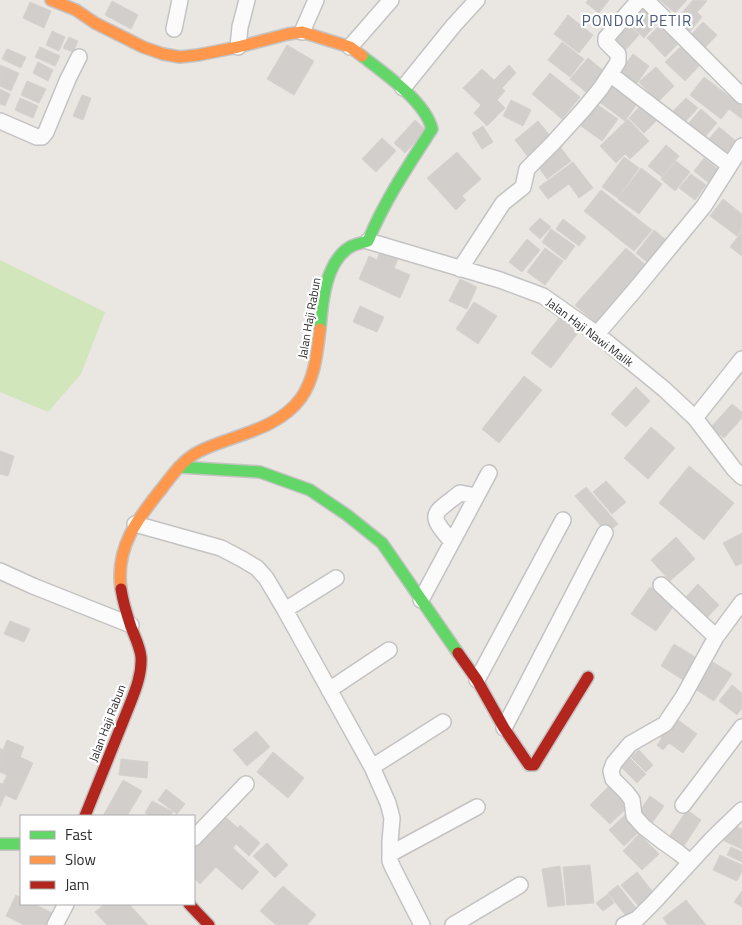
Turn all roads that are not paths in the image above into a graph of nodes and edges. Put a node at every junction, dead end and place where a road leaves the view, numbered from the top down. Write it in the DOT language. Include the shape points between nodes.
graph roads {
  1 [pos="51,0"];
  2 [pos="180,0"];
  3 [pos="247,0"];
  4 [pos="316,0"];
  5 [pos="391,0"];
  6 [pos="477,0"];
  7 [pos="639,0"];
  8 [pos="646,0"];
  9 [pos="79,5"];
  10 [pos="174,29"];
  11 [pos="302,32"];
  12 [pos="238,47"];
  13 [pos="350,47"];
  14 [pos="79,58"];
  15 [pos="610,74"];
  16 [pos="403,88"];
  17 [pos="742,96"];
  18 [pos="0,121"];
  19 [pos="742,146"];
  20 [pos="729,165"];
  21 [pos="368,241"];
  22 [pos="460,269"];
  23 [pos="597,334"];
  24 [pos="742,359"];
  25 [pos="695,418"];
  26 [pos="179,466"];
  27 [pos="489,473"];
  28 [pos="742,478"];
  29 [pos="476,496"];
  30 [pos="564,520"];
  31 [pos="135,524"];
  32 [pos="605,533"];
  33 [pos="452,542"];
  34 [pos="0,571"];
  35 [pos="336,578"];
  36 [pos="661,585"];
  37 [pos="421,600"];
  38 [pos="742,602"];
  39 [pos="285,610"];
  40 [pos="131,625"];
  41 [pos="716,637"];
  42 [pos="389,650"];
  43 [pos="588,677"];
  44 [pos="476,680"];
  45 [pos="329,690"];
  46 [pos="443,722"];
  47 [pos="742,727"];
  48 [pos="504,728"];
  49 [pos="372,767"];
  50 [pos="246,784"];
  51 [pos="683,805"];
  52 [pos="477,807"];
  53 [pos="742,810"];
  54 [pos="85,815"];
  55 [pos="195,837"];
  56 [pos="0,844"];
  57 [pos="20,844"];
  58 [pos="390,854"];
  59 [pos="688,865"];
  60 [pos="520,885"];
  61 [pos="65,905"];
  62 [pos="190,905"];
  63 [pos="55,925"];
  64 [pos="209,925"];
  65 [pos="422,925"];
  66 [pos="453,925"];
  67 [pos="624,925"];
  1 -- 9 [label="street"];
  2 -- 10 [label="street"];
  3 -- 12 [label="street"];
  4 -- 11 [label="street"];
  5 -- 13 [label="street"];
  6 -- 16 [label="street"];
  7 -- 15 [label="street" via="606,38 618,54 618,62"];
  8 -- 17 [label="street"];
  9 -- 12 [label="street" via="95,23 163,54 180,57"];
  11 -- 12 [label="street"];
  11 -- 13 [label="street"];
  13 -- 16 [label="street"];
  14 -- 18 [label="street" via="42,137 37,138"];
  15 -- 20 [label="street"];
  15 -- 22 [label="street" via="583,110 527,169 523,187 503,203"];
  16 -- 21 [label="street" via="427,116 432,130 394,188"];
  19 -- 20 [label="street"];
  20 -- 23 [label="street" via="704,206"];
  21 -- 22 [label="street, Jalan Haji Nawi Malik"];
  21 -- 26 [label="street, Jalan Haji Rabun" via="346,249 336,263 326,288 314,368 308,386 294,407 274,420 196,453"];
  22 -- 23 [label="street, Jalan Haji Nawi Malik" via="542,296"];
  23 -- 25 [label="street, Jalan Haji Nawi Malik"];
  24 -- 25 [label="street"];
  25 -- 28 [label="street, Jalan Haji Nawi Malik"];
  26 -- 31 [label="street, Jalan Haji Rabun"];
  26 -- 37 [label="street" via="260,472 310,490 382,544"];
  27 -- 29 [label="street"];
  29 -- 33 [label="street"];
  29 -- 33 [label="street" via="460,493 436,514 435,521"];
  30 -- 44 [label="street"];
  31 -- 39 [label="street" via="221,548 242,559 266,578"];
  31 -- 40 [label="street, Jalan Haji Rabun" via="125,545 120,568 122,596"];
  32 -- 48 [label="street"];
  33 -- 37 [label="street"];
  34 -- 40 [label="street"];
  35 -- 39 [label="street"];
  36 -- 41 [label="street"];
  37 -- 44 [label="street"];
  38 -- 41 [label="street"];
  39 -- 45 [label="street"];
  40 -- 54 [label="street, Jalan Haji Rabun" via="141,660 136,688"];
  41 -- 59 [label="street" via="665,724 630,744 614,762 611,771 613,779 632,800 634,816 679,853"];
  42 -- 45 [label="street"];
  43 -- 48 [label="street" via="534,765 529,765"];
  44 -- 48 [label="street"];
  45 -- 49 [label="street"];
  46 -- 49 [label="street"];
  47 -- 51 [label="street"];
  49 -- 58 [label="street" via="392,818"];
  50 -- 55 [label="street"];
  52 -- 58 [label="street"];
  53 -- 59 [label="street"];
  56 -- 57 [label="street"];
  58 -- 65 [label="street" via="393,868"];
  59 -- 67 [label="street" via="636,919"];
  60 -- 66 [label="street"];
  61 -- 63 [label="street"];
  62 -- 64 [label="street"];
}
